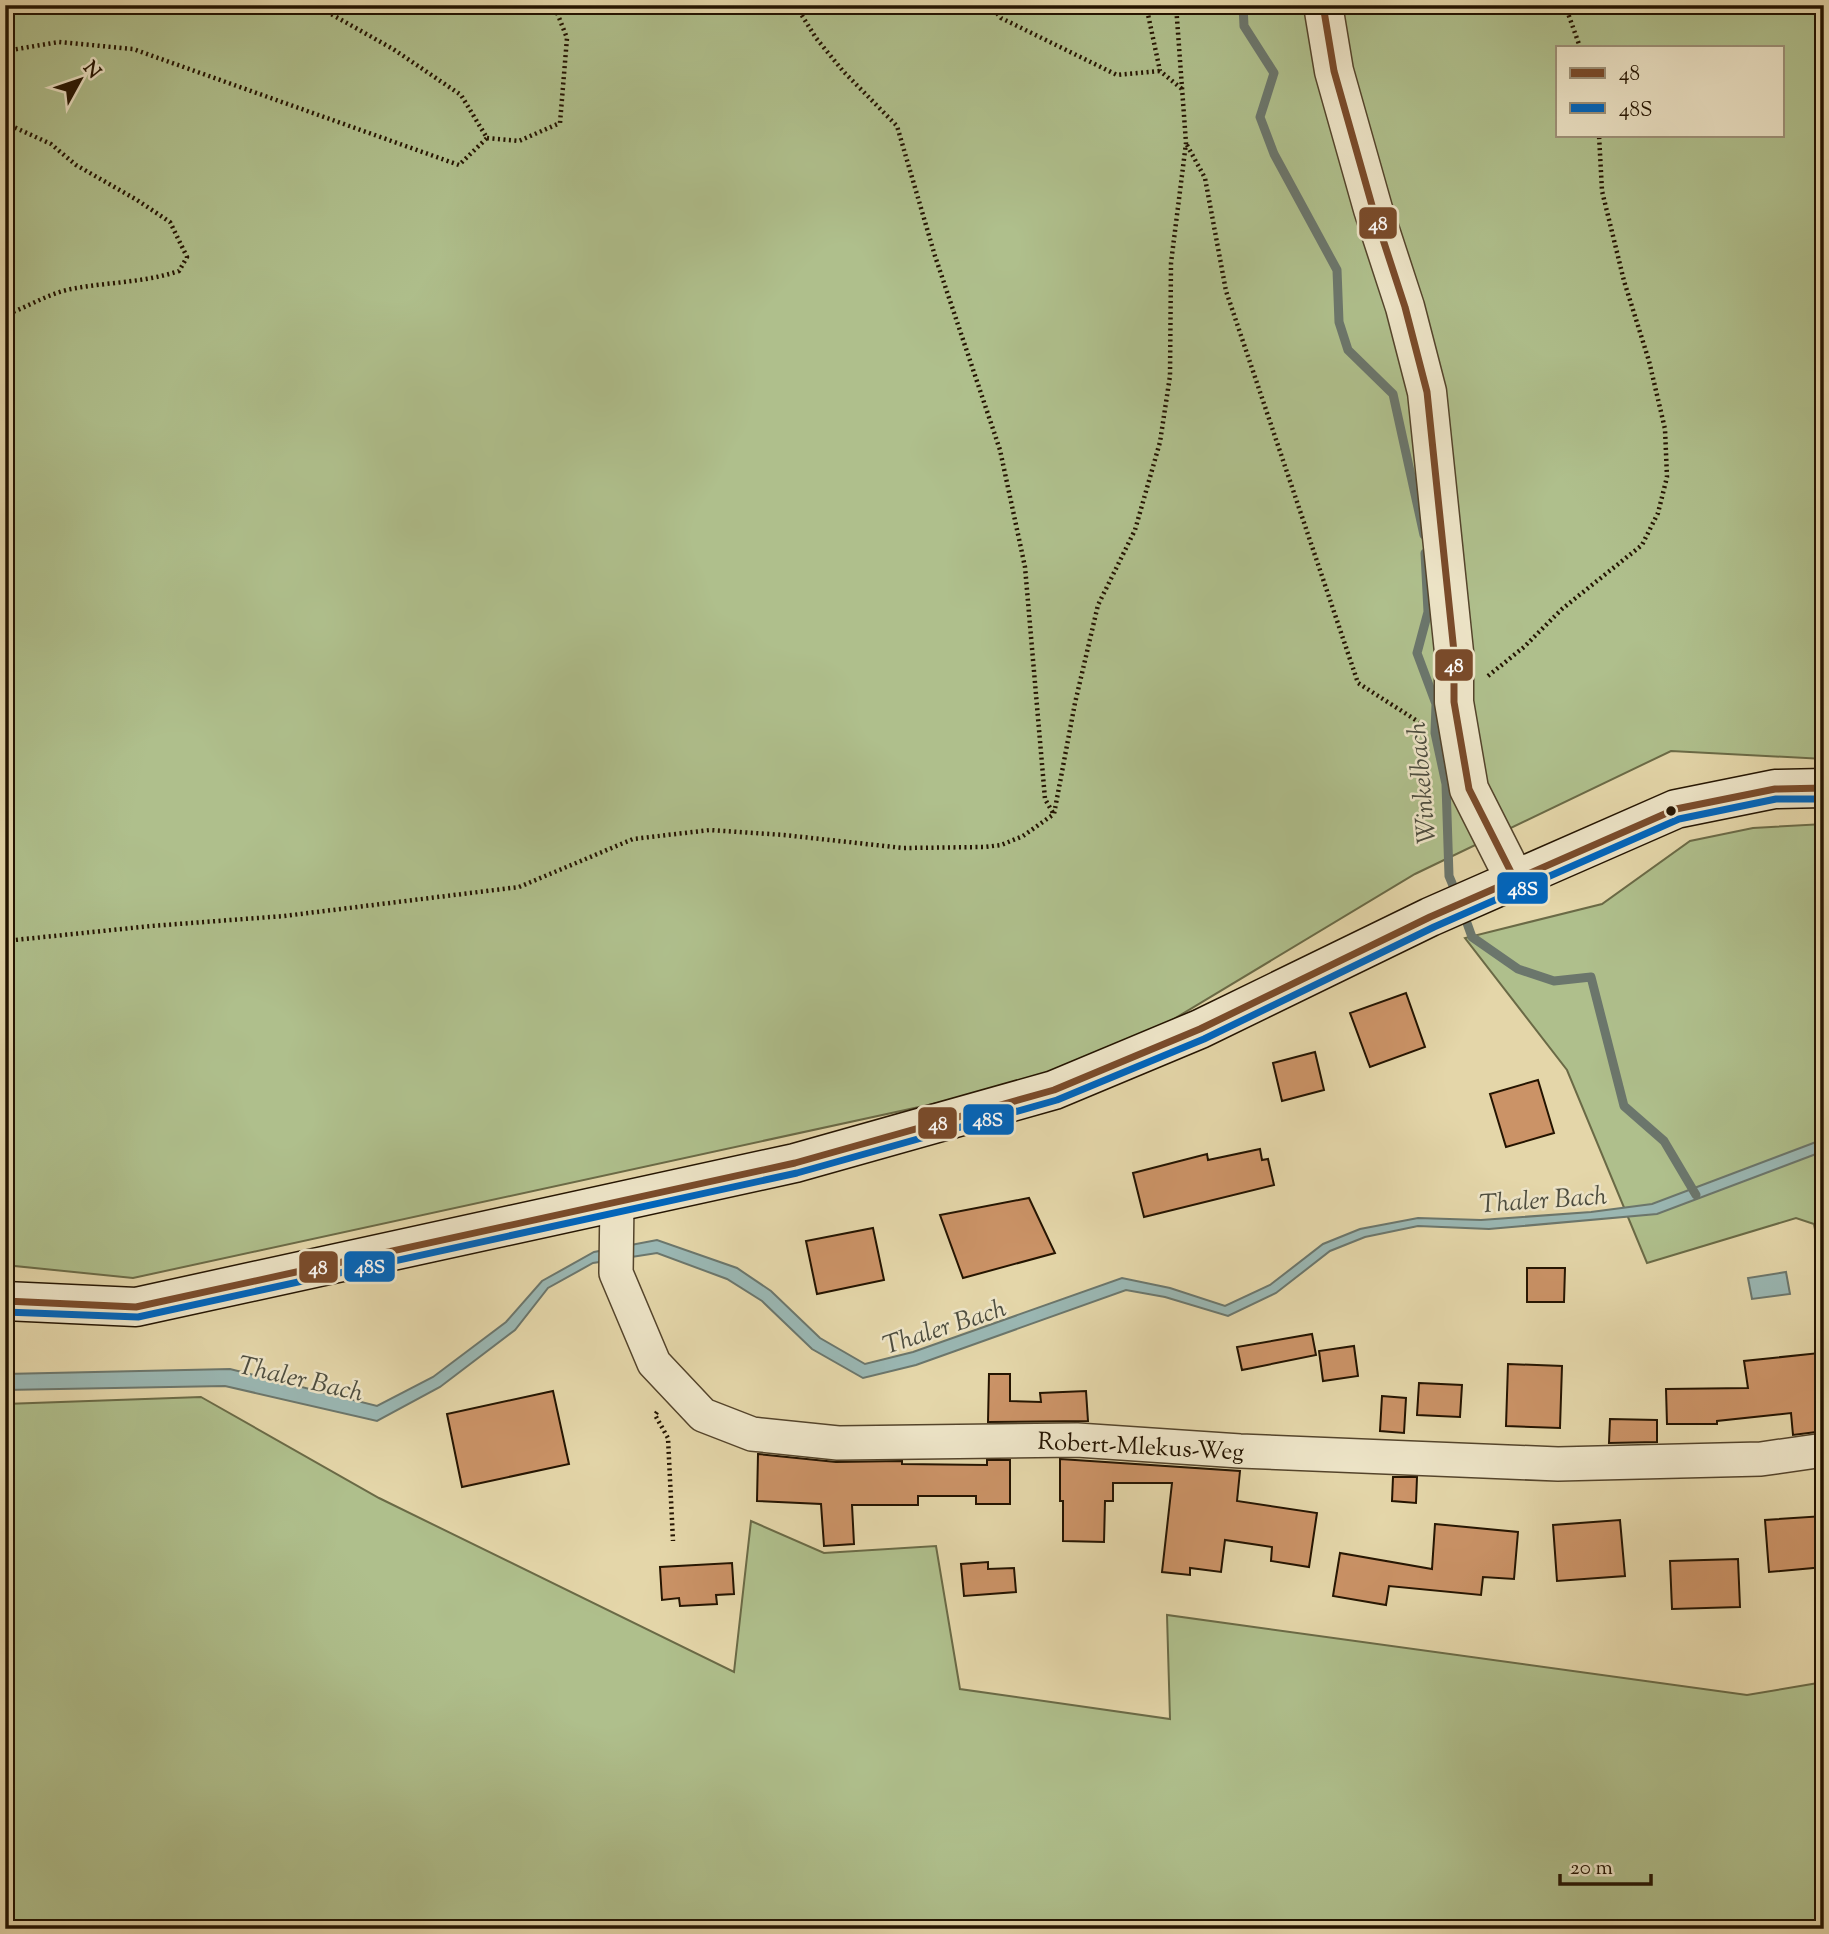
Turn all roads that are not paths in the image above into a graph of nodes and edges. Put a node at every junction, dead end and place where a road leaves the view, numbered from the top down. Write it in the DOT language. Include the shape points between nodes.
graph roads {
  1 [pos="1323,5"];
  2 [pos="1824,788"];
  3 [pos="1514,878"];
  4 [pos="617,1200"];
  5 [pos="5,1301"];
  6 [pos="1824,1450"];
  1 -- 3 [label="main road" via="1334,71 1427,392 1454,652 1454,702 1469,789"];
  2 -- 3 [label="main road" via="1775,789 1676,809"];
  3 -- 4 [label="main road" via="1200,1029 1054,1090 795,1163"];
  4 -- 5 [label="main road" via="136,1307"];
  4 -- 6 [label="street, Robert-Mlekus-Weg" via="616,1259 654,1363 703,1415 752,1434 838,1443 1077,1440 1558,1464 1761,1459"];
}
